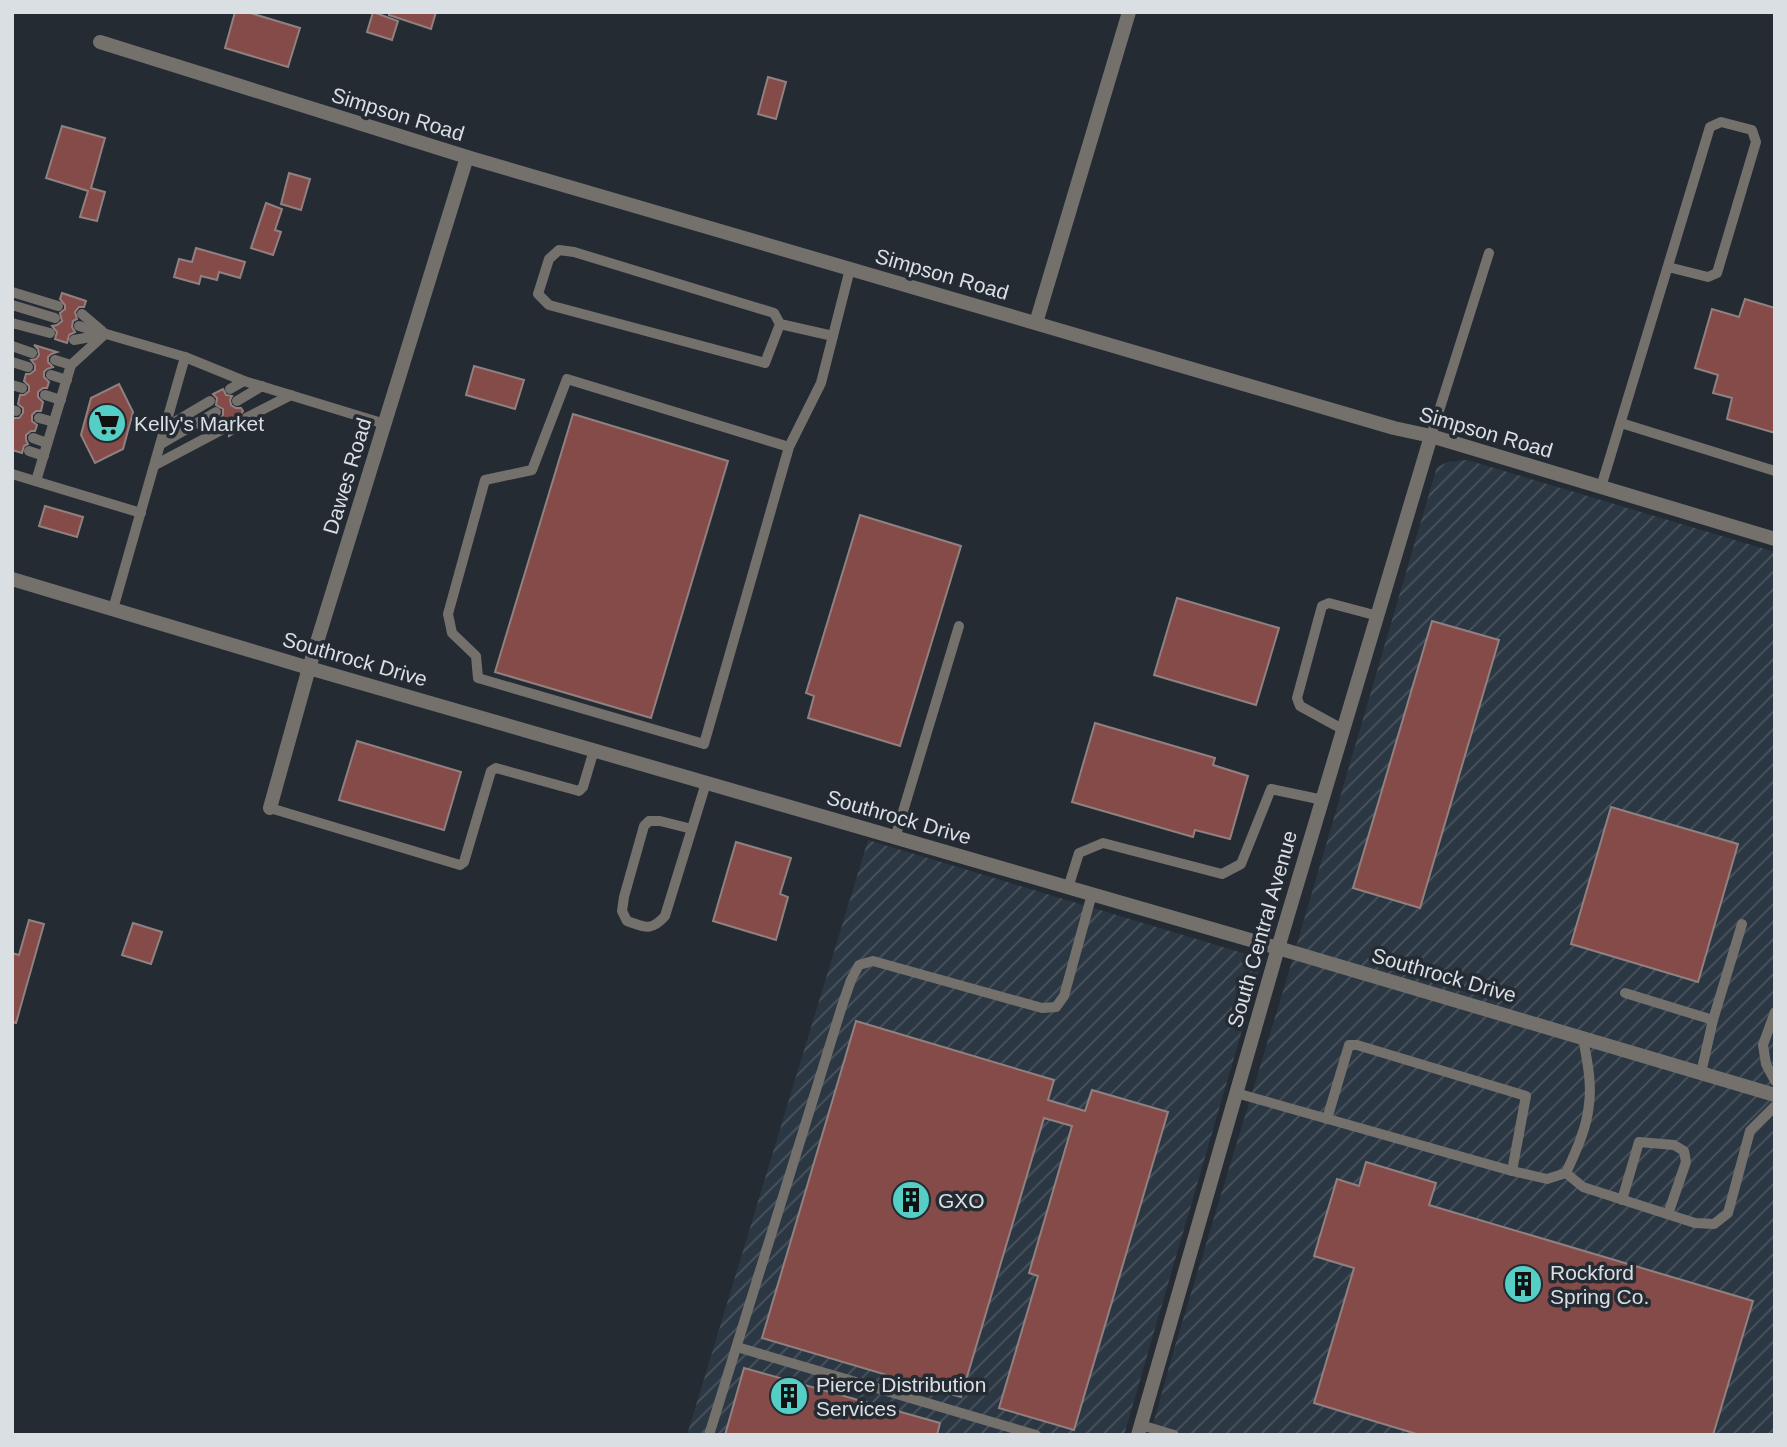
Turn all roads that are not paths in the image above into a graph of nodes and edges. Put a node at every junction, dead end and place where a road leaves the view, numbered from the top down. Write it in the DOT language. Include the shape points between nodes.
graph roads {
  1 [pos="1129,12"];
  2 [pos="100,42"];
  3 [pos="467,158"];
  4 [pos="1489,253"];
  5 [pos="1668,267"];
  6 [pos="850,269"];
  7 [pos="12,292"];
  8 [pos="12,305"];
  9 [pos="58,306"];
  10 [pos="82,314"];
  11 [pos="54,318"];
  12 [pos="12,323"];
  13 [pos="1036,323"];
  14 [pos="780,324"];
  15 [pos="79,326"];
  16 [pos="50,333"];
  17 [pos="105,334"];
  18 [pos="833,336"];
  19 [pos="75,340"];
  20 [pos="12,346"];
  21 [pos="32,352"];
  22 [pos="185,357"];
  23 [pos="55,360"];
  24 [pos="12,362"];
  25 [pos="71,365"];
  26 [pos="28,368"];
  27 [pos="51,375"];
  28 [pos="67,380"];
  29 [pos="244,381"];
  30 [pos="261,386"];
  31 [pos="230,389"];
  32 [pos="45,395"];
  33 [pos="291,395"];
  34 [pos="61,400"];
  35 [pos="210,401"];
  36 [pos="237,401"];
  37 [pos="216,412"];
  38 [pos="38,418"];
  39 [pos="246,418"];
  40 [pos="54,422"];
  41 [pos="1621,423"];
  42 [pos="385,424"];
  43 [pos="166,427"];
  44 [pos="225,428"];
  45 [pos="1431,436"];
  46 [pos="33,438"];
  47 [pos="47,443"];
  48 [pos="161,444"];
  49 [pos="789,447"];
  50 [pos="29,452"];
  51 [pos="44,456"];
  52 [pos="155,464"];
  53 [pos="1775,471"];
  54 [pos="12,474"];
  55 [pos="36,481"];
  56 [pos="1601,487"];
  57 [pos="141,513"];
  58 [pos="1775,539"];
  59 [pos="12,579"];
  60 [pos="113,610"];
  61 [pos="1378,616"];
  62 [pos="959,626"];
  63 [pos="309,668"];
  64 [pos="1344,730"];
  65 [pos="594,750"];
  66 [pos="706,783"];
  67 [pos="1322,800"];
  68 [pos="270,808"];
  69 [pos="692,829"];
  70 [pos="895,838"];
  71 [pos="1068,888"];
  72 [pos="1091,894"];
  73 [pos="1742,924"];
  74 [pos="1278,948"];
  75 [pos="1625,993"];
  76 [pos="1775,1012"];
  77 [pos="1713,1020"];
  78 [pos="1583,1038"];
  79 [pos="1701,1073"];
  80 [pos="1775,1081"];
  81 [pos="1236,1093"];
  82 [pos="1775,1095"];
  83 [pos="1775,1106"];
  84 [pos="1327,1119"];
  85 [pos="1512,1171"];
  86 [pos="1566,1172"];
  87 [pos="1622,1200"];
  88 [pos="1668,1214"];
  89 [pos="737,1347"];
  90 [pos="1139,1430"];
  91 [pos="709,1435"];
  92 [pos="1036,1435"];
  93 [pos="1174,1435"];
  1 -- 13 [label="street"];
  2 -- 3 [label="street, Simpson Road"];
  3 -- 6 [label="street, Simpson Road"];
  3 -- 42 [label="street, Dawes Road"];
  4 -- 45 [label="lane"];
  5 -- 5 [label="lane" via="1710,127 1721,122 1752,130 1756,142 1717,273 1708,277"];
  5 -- 41 [label="lane"];
  6 -- 13 [label="street, Simpson Road"];
  6 -- 18 [label="lane"];
  7 -- 9 [label="lane"];
  8 -- 11 [label="lane"];
  10 -- 17 [label="lane"];
  12 -- 16 [label="lane"];
  13 -- 45 [label="street, Simpson Road"];
  14 -- 14 [label="lane" via="765,363 549,305 538,295 549,259 559,250 774,313"];
  14 -- 18 [label="lane"];
  15 -- 17 [label="lane"];
  17 -- 19 [label="lane"];
  17 -- 22 [label="lane"];
  17 -- 25 [label="lane"];
  18 -- 49 [label="lane" via="821,383"];
  20 -- 21 [label="lane"];
  22 -- 29 [label="lane"];
  22 -- 43 [label="lane"];
  23 -- 25 [label="lane"];
  24 -- 26 [label="lane"];
  25 -- 28 [label="lane"];
  27 -- 28 [label="lane"];
  28 -- 34 [label="lane"];
  29 -- 30 [label="lane"];
  29 -- 31 [label="lane"];
  30 -- 33 [label="lane"];
  30 -- 36 [label="lane"];
  32 -- 34 [label="lane"];
  33 -- 39 [label="lane"];
  33 -- 42 [label="lane"];
  34 -- 40 [label="lane"];
  35 -- 43 [label="lane"];
  37 -- 48 [label="lane"];
  38 -- 40 [label="lane"];
  40 -- 47 [label="lane"];
  41 -- 53 [label="lane"];
  41 -- 56 [label="lane"];
  42 -- 63 [label="street, Dawes Road"];
  43 -- 48 [label="lane"];
  44 -- 52 [label="lane"];
  45 -- 56 [label="street, Simpson Road"];
  45 -- 61 [label="street, South Central Avenue"];
  46 -- 47 [label="lane"];
  47 -- 51 [label="lane"];
  48 -- 52 [label="lane"];
  49 -- 49 [label="lane" via="704,744 478,678 476,656 452,632 448,614 485,480 532,471 567,379"];
  50 -- 51 [label="lane"];
  51 -- 55 [label="lane"];
  52 -- 57 [label="lane"];
  54 -- 55 [label="lane"];
  55 -- 57 [label="lane"];
  56 -- 58 [label="street, Simpson Road"];
  57 -- 60 [label="lane"];
  59 -- 60 [label="street, Southrock Drive"];
  60 -- 63 [label="street, Southrock Drive"];
  61 -- 64 [label="street, South Central Avenue"];
  61 -- 64 [label="lane" via="1329,603 1322,606 1297,698 1300,706"];
  62 -- 70 [label="lane"];
  63 -- 65 [label="street, Southrock Drive"];
  63 -- 68 [label="street, Dawes Road"];
  64 -- 67 [label="street, South Central Avenue"];
  65 -- 66 [label="street, Southrock Drive"];
  65 -- 68 [label="lane" via="579,791 496,768 491,771 460,865"];
  66 -- 69 [label="lane"];
  66 -- 70 [label="street, Southrock Drive"];
  67 -- 71 [label="lane" via="1271,789 1241,864 1222,874 1104,843 1079,853"];
  67 -- 74 [label="street, South Central Avenue"];
  69 -- 69 [label="lane" via="665,916 647,928 627,921 622,911 624,897 644,826 660,821"];
  70 -- 71 [label="street, Southrock Drive"];
  71 -- 72 [label="street, Southrock Drive"];
  72 -- 74 [label="street, Southrock Drive"];
  72 -- 89 [label="lane" via="1064,996 1056,1007 1042,1008 873,961 859,965 846,993"];
  73 -- 77 [label="lane"];
  74 -- 78 [label="street, Southrock Drive"];
  74 -- 81 [label="street, South Central Avenue"];
  75 -- 77 [label="lane"];
  76 -- 80 [label="lane" via="1763,1045"];
  77 -- 79 [label="lane"];
  78 -- 79 [label="street, Southrock Drive"];
  78 -- 86 [label="lane" via="1590,1105"];
  79 -- 82 [label="street, Southrock Drive"];
  81 -- 84 [label="lane"];
  81 -- 90 [label="street, South Central Avenue"];
  83 -- 88 [label="lane" via="1750,1131 1728,1213 1714,1224"];
  84 -- 85 [label="lane"];
  84 -- 85 [label="lane" via="1349,1045 1357,1045 1526,1096"];
  85 -- 86 [label="lane" via="1548,1179"];
  86 -- 87 [label="lane" via="1583,1187"];
  87 -- 88 [label="lane"];
  87 -- 88 [label="lane" via="1639,1142 1674,1145 1684,1151 1686,1161"];
  89 -- 91 [label="lane"];
  89 -- 92 [label="lane"];
  90 -- 93 [label="lane"];
}
